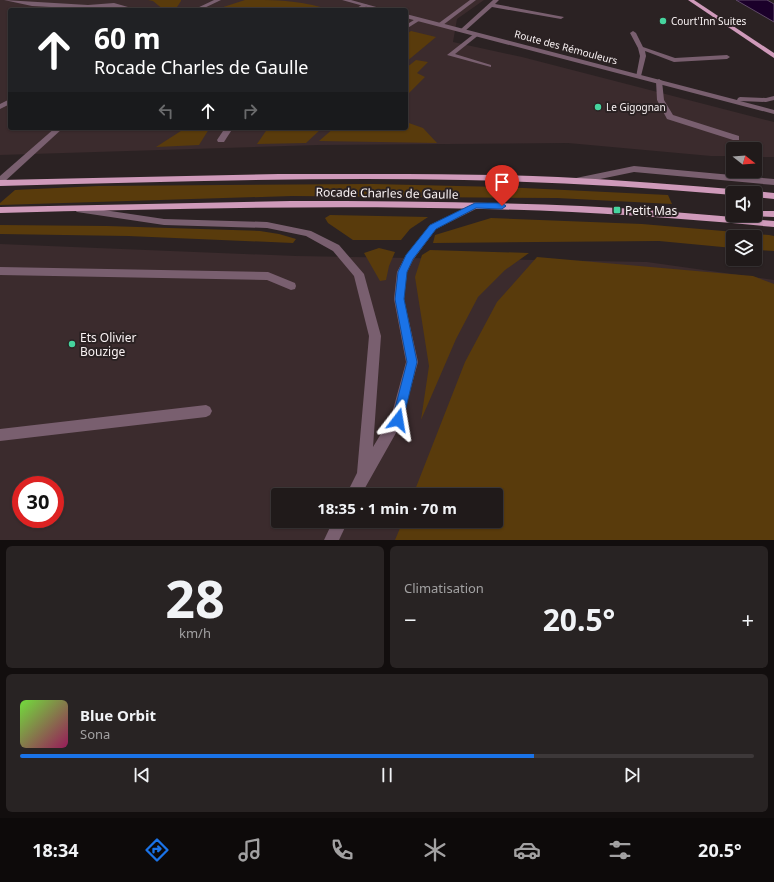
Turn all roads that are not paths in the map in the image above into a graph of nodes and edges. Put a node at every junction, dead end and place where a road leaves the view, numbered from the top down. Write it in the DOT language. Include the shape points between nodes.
graph roads {
  1 [pos="7,0"];
  2 [pos="55,0"];
  3 [pos="218,0"];
  4 [pos="344,0"];
  5 [pos="473,0"];
  6 [pos="496,0"];
  7 [pos="691,0"];
  8 [pos="49,4"];
  9 [pos="491,4"];
  10 [pos="365,5"];
  11 [pos="126,8"];
  12 [pos="196,8"];
  13 [pos="360,8"];
  14 [pos="376,8"];
  15 [pos="408,16"];
  16 [pos="561,17"];
  17 [pos="419,19"];
  18 [pos="441,24"];
  19 [pos="408,26"];
  20 [pos="463,30"];
  21 [pos="633,33"];
  22 [pos="477,34"];
  23 [pos="641,48"];
  24 [pos="774,56"];
  25 [pos="727,57"];
  26 [pos="489,66"];
  27 [pos="638,76"];
  28 [pos="659,81"];
  29 [pos="721,97"];
  30 [pos="774,98"];
  31 [pos="774,112"];
  32 [pos="57,130"];
  33 [pos="228,130"];
  34 [pos="736,138"];
  35 [pos="221,140"];
  36 [pos="576,181"];
  37 [pos="0,182"];
  38 [pos="774,182"];
  39 [pos="726,192"];
  40 [pos="762,195"];
  41 [pos="774,196"];
  42 [pos="475,206"];
  43 [pos="70,208"];
  44 [pos="0,210"];
  45 [pos="762,214"];
  46 [pos="774,214"];
  47 [pos="696,215"];
  48 [pos="726,215"];
  49 [pos="774,224"];
  50 [pos="0,271"];
  51 [pos="291,286"];
  52 [pos="206,411"];
  53 [pos="0,435"];
  54 [pos="364,474"];
  55 [pos="357,488"];
  56 [pos="337,528"];
  57 [pos="331,540"];
  1 -- 8 [label="street"];
  2 -- 8 [label="street"];
  3 -- 12 [label="street"];
  4 -- 10 [label="street"];
  5 -- 18 [label="street"];
  6 -- 9 [label="street"];
  7 -- 24 [label="main road"];
  8 -- 11 [label="street" via="88,7 114,5"];
  9 -- 16 [label="street"];
  9 -- 20 [label="street"];
  10 -- 13 [label="street"];
  10 -- 14 [label="street"];
  15 -- 17 [label="street, Route des Rémouleurs"];
  17 -- 18 [label="street, Route des Rémouleurs"];
  17 -- 19 [label="street"];
  18 -- 20 [label="street, Route des Rémouleurs"];
  20 -- 22 [label="street, Route des Rémouleurs"];
  21 -- 23 [label="street"];
  22 -- 26 [label="street" via="450,55"];
  22 -- 27 [label="street, Route des Rémouleurs"];
  23 -- 25 [label="street" via="674,60"];
  23 -- 27 [label="street" via="643,56"];
  27 -- 28 [label="street, Route des Rémouleurs"];
  28 -- 29 [label="street, Route des Rémouleurs"];
  28 -- 34 [label="street" via="658,92 664,111 670,117"];
  29 -- 30 [label="street" via="766,100"];
  29 -- 31 [label="street"];
  32 -- 37 [label="street"];
  33 -- 35 [label="street"];
  36 -- 37 [label="main road, Rocade Charles de Gaulle" via="350,176"];
  36 -- 38 [label="street" via="634,169"];
  36 -- 39 [label="main road, Rocade Charles de Gaulle"];
  40 -- 41 [label="main road"];
  42 -- 43 [label="main road, Rocade Charles de Gaulle" via="330,204"];
  42 -- 47 [label="main road, Rocade Charles de Gaulle"];
  42 -- 54 [label="street" via="433,227 409,258 402,272 399,299 412,362 398,420"];
  43 -- 44 [label="main road, Rocade Charles de Gaulle"];
  43 -- 54 [label="street" via="164,222 267,224 308,233 336,248 359,274 375,336"];
  45 -- 46 [label="main road"];
  47 -- 48 [label="main road"];
  47 -- 49 [label="main road, Rocade Charles de Gaulle"];
  50 -- 51 [label="street" via="268,276"];
  52 -- 53 [label="street"];
  54 -- 55 [label="street"];
  56 -- 57 [label="street"];
}
